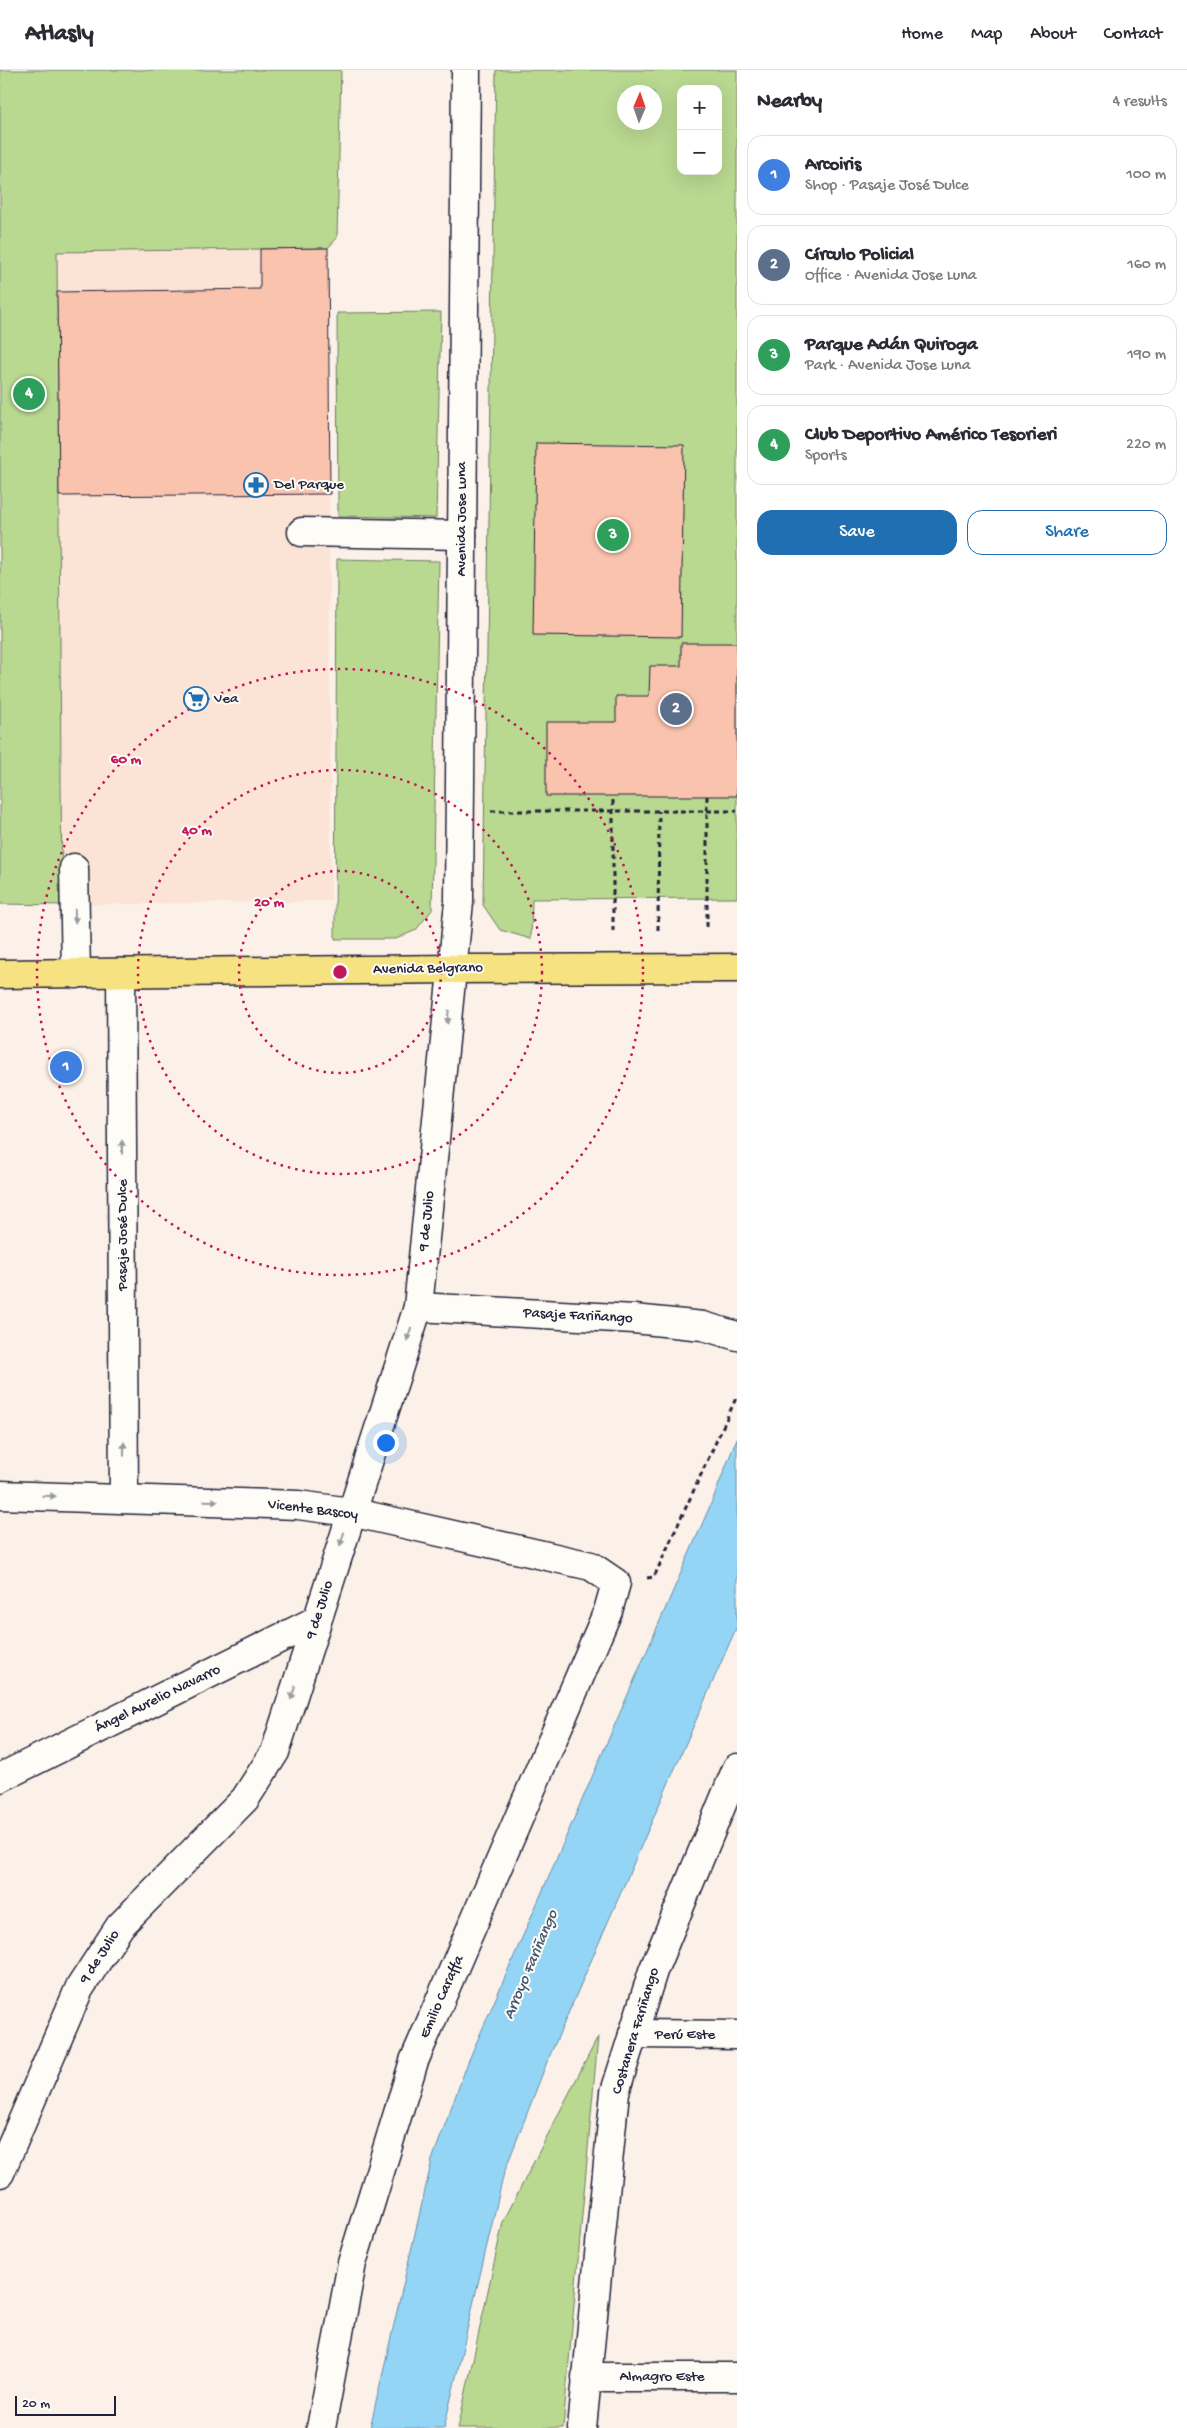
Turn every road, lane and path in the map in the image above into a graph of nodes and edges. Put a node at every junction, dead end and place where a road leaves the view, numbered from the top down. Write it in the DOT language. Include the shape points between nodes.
graph roads {
  1 [pos="466,70"];
  2 [pos="302,532"];
  3 [pos="462,535"];
  4 [pos="613,796"];
  5 [pos="707,796"];
  6 [pos="491,811"];
  7 [pos="613,811"];
  8 [pos="659,811"];
  9 [pos="707,811"];
  10 [pos="737,811"];
  11 [pos="74,868"];
  12 [pos="613,930"];
  13 [pos="658,930"];
  14 [pos="708,930"];
  15 [pos="737,968"];
  16 [pos="453,969"];
  17 [pos="122,973"];
  18 [pos="0,974"];
  19 [pos="76,974"];
  20 [pos="418,1307"];
  21 [pos="737,1336"];
  22 [pos="737,1396"];
  23 [pos="0,1495"];
  24 [pos="124,1498"];
  25 [pos="351,1512"];
  26 [pos="616,1583"];
  27 [pos="317,1620"];
  28 [pos="737,1768"];
  29 [pos="0,1778"];
  30 [pos="633,2034"];
  31 [pos="737,2035"];
  32 [pos="0,2173"];
  33 [pos="586,2377"];
  34 [pos="737,2377"];
  35 [pos="321,2428"];
  36 [pos="582,2428"];
  1 -- 3 [label="street, Avenida Jose Luna"];
  2 -- 3 [label="street"];
  3 -- 16 [label="street, Avenida Jose Luna" via="459,902"];
  4 -- 7 [label="path"];
  5 -- 9 [label="path"];
  6 -- 7 [label="path"];
  7 -- 8 [label="path"];
  7 -- 12 [label="path"];
  8 -- 9 [label="path"];
  8 -- 13 [label="path"];
  9 -- 10 [label="path"];
  9 -- 14 [label="path"];
  11 -- 19 [label="street, one-way"];
  15 -- 16 [label="main road, Avenida Belgrano"];
  16 -- 17 [label="main road, Avenida Belgrano"];
  16 -- 20 [label="street, 9 de Julio, one-way"];
  17 -- 19 [label="main road, Avenida Belgrano"];
  24 -- 17 [label="street, Pasaje José Dulce, one-way"];
  18 -- 19 [label="main road, Avenida Belgrano"];
  20 -- 21 [label="street, Pasaje Fariñango" via="634,1319 703,1326"];
  20 -- 25 [label="street, 9 de Julio, one-way"];
  22 -- 26 [label="path" via="654,1577"];
  23 -- 24 [label="street, Vicente Bascoy, one-way"];
  24 -- 25 [label="street, Vicente Bascoy, one-way" via="298,1505"];
  25 -- 26 [label="street, Vicente Bascoy" via="591,1566"];
  25 -- 27 [label="street, 9 de Julio, one-way"];
  26 -- 35 [label="street, Emilio Caraffa" via="600,1630 414,2061 352,2263"];
  27 -- 29 [label="street, Ángel Aurelio Navarro"];
  27 -- 32 [label="street, 9 de Julio, one-way" via="275,1752 245,1800 120,1926 79,1989"];
  28 -- 30 [label="street, Costanera Fariñango" via="653,1971"];
  30 -- 31 [label="street, Perú Este"];
  30 -- 33 [label="street, Costanera Fariñango" via="614,2092"];
  33 -- 34 [label="street, Almagro Este"];
  33 -- 36 [label="street, Costanera Fariñango"];
}
